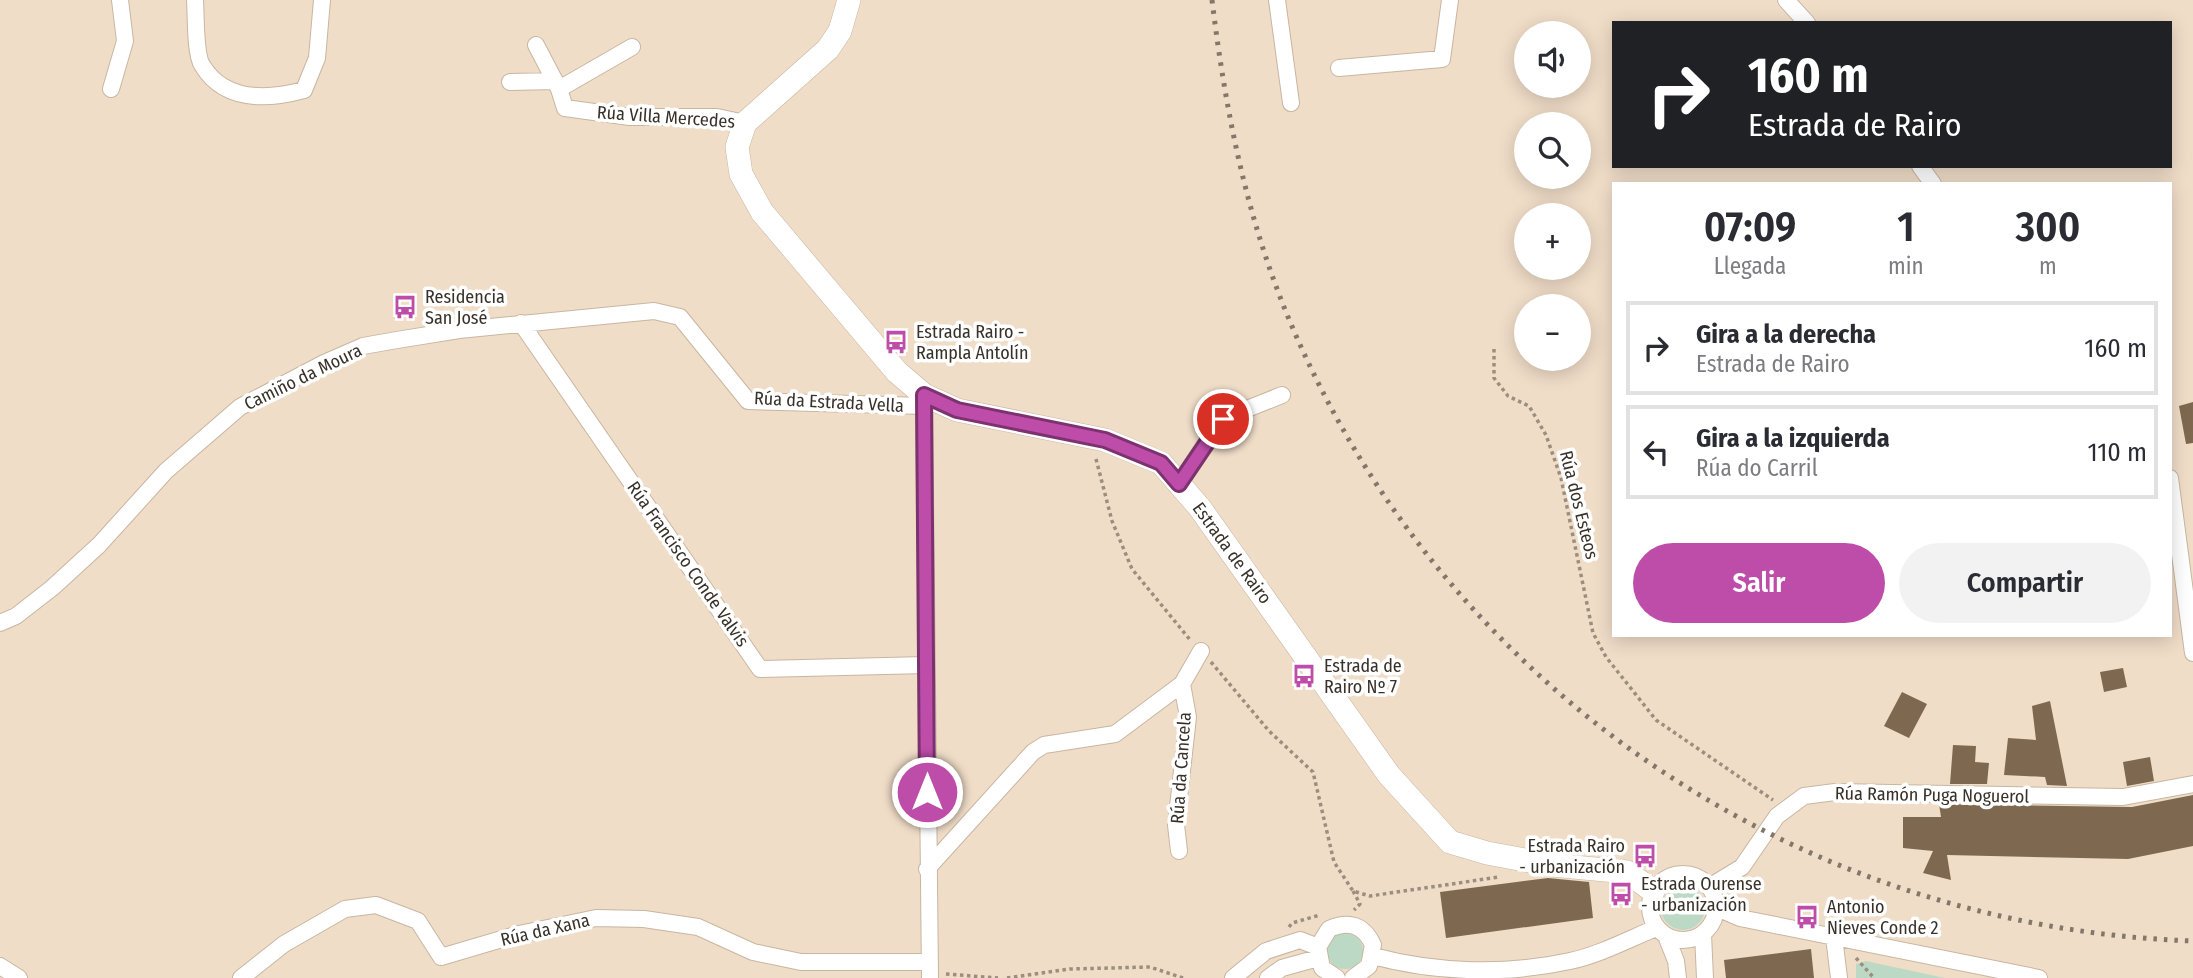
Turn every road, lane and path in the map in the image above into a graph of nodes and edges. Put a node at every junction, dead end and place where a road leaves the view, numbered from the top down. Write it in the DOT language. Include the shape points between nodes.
graph roads {
  1 [pos="120,0"];
  2 [pos="195,0"];
  3 [pos="323,0"];
  4 [pos="849,0"];
  5 [pos="1277,0"];
  6 [pos="1450,0"];
  7 [pos="1786,0"];
  8 [pos="1805,21"];
  9 [pos="536,46"];
  10 [pos="632,47"];
  11 [pos="1339,68"];
  12 [pos="510,82"];
  13 [pos="557,85"];
  14 [pos="111,89"];
  15 [pos="1291,103"];
  16 [pos="745,123"];
  17 [pos="521,323"];
  18 [pos="1494,349"];
  19 [pos="1282,396"];
  20 [pos="924,401"];
  21 [pos="1090,437"];
  22 [pos="1179,484"];
  23 [pos="2172,493"];
  24 [pos="0,623"];
  25 [pos="1201,652"];
  26 [pos="2193,653"];
  27 [pos="926,665"];
  28 [pos="1182,684"];
  29 [pos="2193,784"];
  30 [pos="1787,809"];
  31 [pos="1180,851"];
  32 [pos="927,869"];
  33 [pos="1510,874"];
  34 [pos="1709,887"];
  35 [pos="1653,891"];
  36 [pos="1717,908"];
  37 [pos="1661,932"];
  38 [pos="1703,934"];
  39 [pos="1834,937"];
  40 [pos="1318,953"];
  41 [pos="1373,956"];
  42 [pos="0,966"];
  43 [pos="930,971"];
  44 [pos="19,978"];
  45 [pos="241,978"];
  46 [pos="998,978"];
  47 [pos="1007,978"];
  48 [pos="1183,978"];
  49 [pos="1233,978"];
  50 [pos="1268,978"];
  51 [pos="1337,978"];
  52 [pos="1353,978"];
  53 [pos="1678,978"];
  54 [pos="1705,978"];
  55 [pos="1839,978"];
  56 [pos="2039,978"];
  1 -- 14 [label="street" via="125,41"];
  2 -- 3 [label="street" via="201,64 227,92 274,98 304,90 317,58"];
  4 -- 16 [label="street" via="840,31 828,49"];
  5 -- 15 [label="street"];
  6 -- 11 [label="street" via="1442,59"];
  7 -- 8 [label="street"];
  9 -- 13 [label="street, Rúa Villa Mercedes"];
  10 -- 13 [label="street"];
  12 -- 13 [label="street"];
  13 -- 16 [label="street, Rúa Villa Mercedes" via="565,108 629,117 717,117"];
  16 -- 20 [label="street, Estrada de Rairo" via="737,147 741,174 762,212"];
  17 -- 20 [label="street, Rúa da Estrada Vella" via="654,311 680,317 748,401"];
  17 -- 24 [label="street, Camiño da Moura" via="363,346 240,407 166,471 99,545 52,588"];
  17 -- 27 [label="street, Rúa Francisco Conde Valvis" via="760,670"];
  18 -- 30 [label="path, Rúa dos Esteos" via="1494,378 1508,396 1529,406 1546,435 1561,478 1593,633 1606,657 1656,720"];
  19 -- 22 [label="street" via="1223,419"];
  20 -- 21 [label="street, Estrada de Rairo"];
  20 -- 27 [label="street"];
  21 -- 22 [label="street, Estrada de Rairo" via="1161,463"];
  21 -- 25 [label="path" via="1112,520 1132,569"];
  22 -- 35 [label="street, Estrada de Rairo" via="1389,775 1450,842 1552,865 1627,872"];
  23 -- 26 [label="street"];
  25 -- 28 [label="street"];
  25 -- 33 [label="path" via="1269,731 1313,772 1334,862 1353,891 1370,896"];
  27 -- 32 [label="street"];
  28 -- 31 [label="street, Rúa da Cancela" via="1188,717 1176,825"];
  28 -- 32 [label="street" via="1115,734 1044,745 1033,752"];
  29 -- 30 [label="street, Rúa Ramón Puga Noguerol" via="2123,797 1835,792 1804,796"];
  30 -- 34 [label="street, Rúa Ramón Puga Noguerol" via="1777,816 1742,867"];
  32 -- 43 [label="street"];
  34 -- 35 [label="street" via="1687,874 1662,881"];
  34 -- 36 [label="street"];
  35 -- 37 [label="street" via="1650,916"];
  36 -- 38 [label="street"];
  36 -- 39 [label="street" via="1740,918"];
  37 -- 38 [label="street" via="1678,941"];
  37 -- 41 [label="street" via="1572,961 1510,970 1413,967"];
  37 -- 53 [label="street" via="1676,961"];
  38 -- 54 [label="street"];
  39 -- 55 [label="street"];
  39 -- 56 [label="street"];
  40 -- 41 [label="street" via="1329,929 1350,924 1368,935"];
  40 -- 49 [label="street" via="1300,940 1266,951"];
  40 -- 50 [label="street"];
  40 -- 51 [label="street" via="1322,968"];
  41 -- 52 [label="street" via="1369,966"];
  42 -- 44 [label="street"];
  43 -- 45 [label="street, Rúa da Xana" via="801,962 753,952 698,927 644,919 596,918 441,957 418,920 376,905 345,909 284,944"];
  43 -- 46 [label="path"];
  47 -- 48 [label="path" via="1070,969 1150,967"];
}
